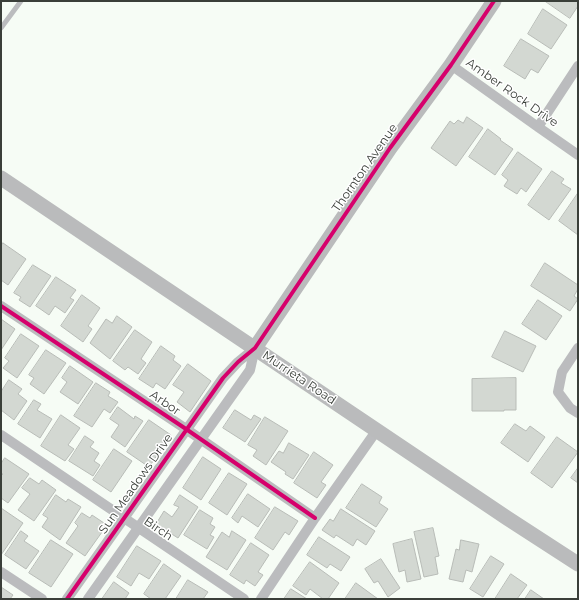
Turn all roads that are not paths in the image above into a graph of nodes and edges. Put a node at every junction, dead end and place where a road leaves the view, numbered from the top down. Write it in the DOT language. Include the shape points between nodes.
graph roads {
  1 [pos="21,1"];
  2 [pos="494,1"];
  3 [pos="1,28"];
  4 [pos="451,65"];
  5 [pos="578,66"];
  6 [pos="538,127"];
  7 [pos="578,155"];
  8 [pos="1,178"];
  9 [pos="1,306"];
  10 [pos="254,348"];
  11 [pos="578,348"];
  12 [pos="578,414"];
  13 [pos="186,429"];
  14 [pos="377,430"];
  15 [pos="1,435"];
  16 [pos="201,439"];
  17 [pos="124,518"];
  18 [pos="315,518"];
  19 [pos="138,527"];
  20 [pos="578,564"];
  21 [pos="1,572"];
  22 [pos="42,599"];
  23 [pos="68,599"];
  24 [pos="88,599"];
  25 [pos="244,599"];
  26 [pos="261,599"];
  1 -- 3 [label="lane"];
  2 -- 4 [label="main road, Thornton Avenue"];
  4 -- 6 [label="street, Amber Rock Drive"];
  4 -- 10 [label="main road, Thornton Avenue" via="390,148"];
  5 -- 6 [label="street"];
  6 -- 7 [label="street, Amber Rock Drive"];
  8 -- 10 [label="main road, Murrieta Road"];
  9 -- 13 [label="street, Arbor"];
  10 -- 13 [label="street, Sun Meadows Drive" via="223,378"];
  10 -- 14 [label="main road, Murrieta Road"];
  10 -- 16 [label="street" via="250,370"];
  11 -- 12 [label="street" via="562,372 558,392"];
  13 -- 16 [label="street, Arbor"];
  13 -- 17 [label="street, Sun Meadows Drive"];
  14 -- 18 [label="street"];
  14 -- 20 [label="main road, Murrieta Road"];
  15 -- 17 [label="street, Birch"];
  16 -- 18 [label="street, Arbor"];
  16 -- 19 [label="street"];
  17 -- 19 [label="street, Birch"];
  17 -- 23 [label="street, Sun Meadows Drive"];
  18 -- 26 [label="street"];
  19 -- 24 [label="street"];
  19 -- 25 [label="street, Birch"];
  21 -- 22 [label="street"];
}
